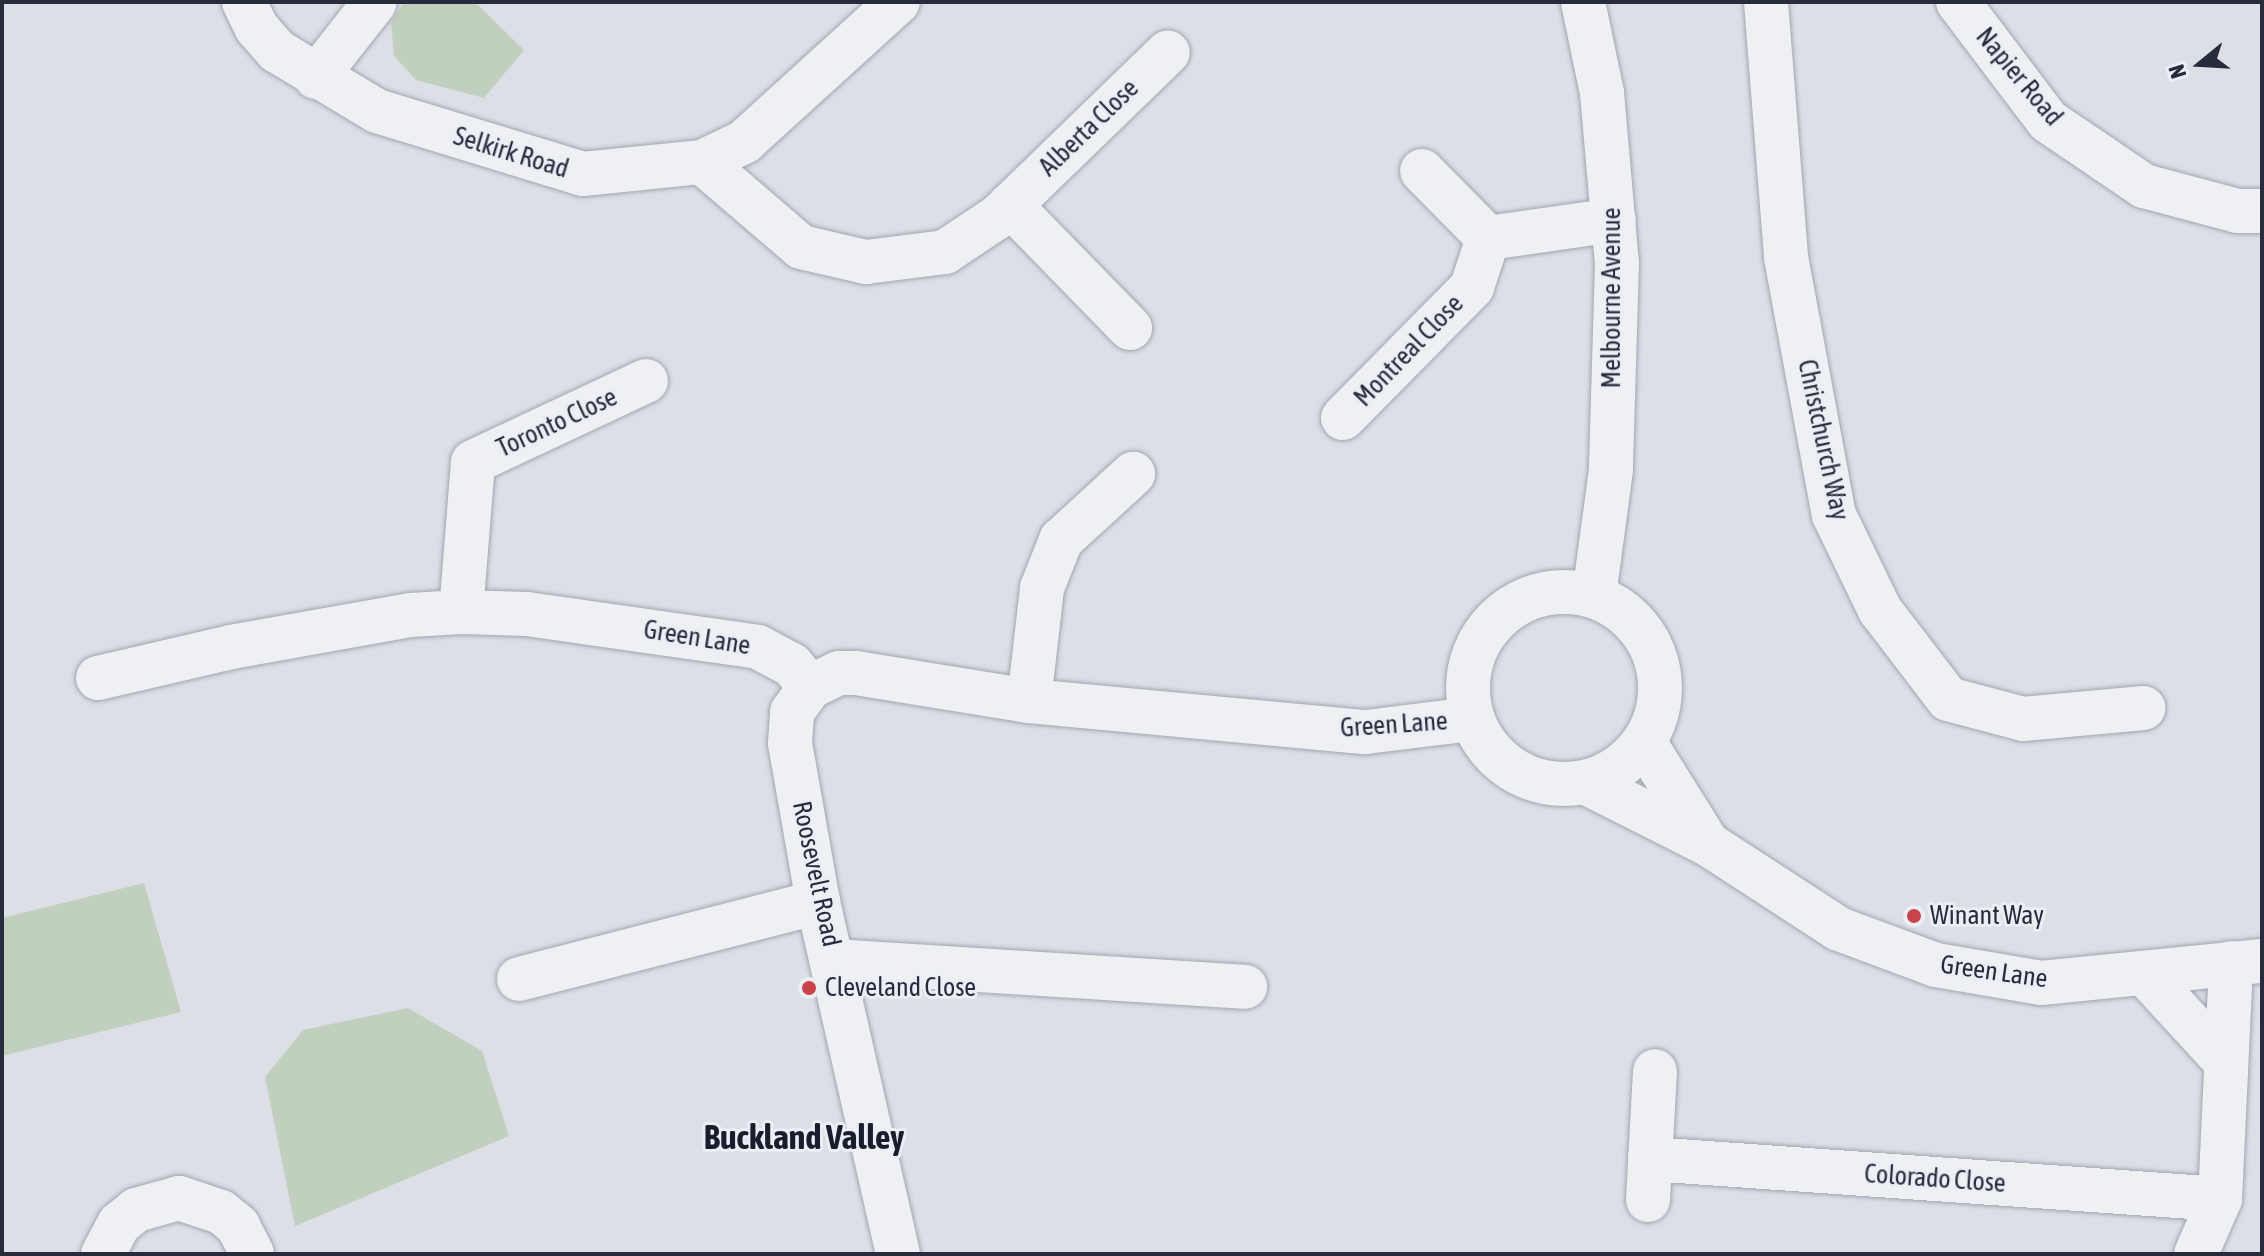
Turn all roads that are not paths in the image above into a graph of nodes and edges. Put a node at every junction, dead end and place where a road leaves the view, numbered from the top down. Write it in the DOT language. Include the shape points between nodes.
graph roads {
  1 [pos="244,2"];
  2 [pos="375,2"];
  3 [pos="898,2"];
  4 [pos="1583,2"];
  5 [pos="1766,2"];
  6 [pos="1958,2"];
  7 [pos="1168,52"];
  8 [pos="316,77"];
  9 [pos="702,162"];
  10 [pos="1422,171"];
  11 [pos="1010,205"];
  12 [pos="2262,211"];
  13 [pos="1614,220"];
  14 [pos="1488,238"];
  15 [pos="1130,328"];
  16 [pos="646,381"];
  17 [pos="1343,418"];
  18 [pos="1133,474"];
  19 [pos="1594,596"];
  20 [pos="461,612"];
  21 [pos="98,678"];
  22 [pos="810,687"];
  23 [pos="1029,701"];
  24 [pos="2143,708"];
  25 [pos="1472,719"];
  26 [pos="1644,742"];
  27 [pos="1587,783"];
  28 [pos="1708,844"];
  29 [pos="818,902"];
  30 [pos="835,961"];
  31 [pos="2246,962"];
  32 [pos="2145,974"];
  33 [pos="519,979"];
  34 [pos="1245,987"];
  35 [pos="2224,1060"];
  36 [pos="1655,1071"];
  37 [pos="2220,1199"];
  38 [pos="103,1254"];
  39 [pos="252,1254"];
  40 [pos="898,1254"];
  41 [pos="2196,1254"];
  1 -- 8 [label="street, Selkirk Road" via="256,27 277,51"];
  2 -- 8 [label="street"];
  3 -- 9 [label="street, Selkirk Road" via="744,142"];
  4 -- 13 [label="street, Melbourne Avenue" via="1602,93"];
  5 -- 24 [label="street, Christchurch Way" via="1786,257 1834,515 1880,610 1948,699 2023,719"];
  6 -- 12 [label="street, Napier Road" via="2048,121 2144,186 2237,211"];
  7 -- 11 [label="street, Alberta Close"];
  8 -- 9 [label="street, Selkirk Road" via="377,111 583,174"];
  9 -- 11 [label="street, Alberta Close" via="801,247 866,262 945,252"];
  10 -- 14 [label="street"];
  11 -- 15 [label="street"];
  13 -- 14 [label="street"];
  13 -- 19 [label="street, Melbourne Avenue" via="1611,470"];
  14 -- 17 [label="street, Montreal Close" via="1472,287"];
  16 -- 20 [label="street, Toronto Close" via="473,462"];
  18 -- 23 [label="street" via="1061,540 1042,588"];
  19 -- 25 [label="street" via="1564,591 1534,596 1507,610 1486,631 1472,659 1467,689"];
  19 -- 26 [label="street" via="1642,630 1656,657 1661,686 1657,716"];
  20 -- 21 [label="street, Green Lane" via="411,615 231,647"];
  20 -- 22 [label="street, Green Lane" via="527,614 758,647 792,665"];
  22 -- 23 [label="street, Green Lane" via="839,673 856,673"];
  22 -- 29 [label="street, Roosevelt Road" via="792,712 789,728"];
  23 -- 25 [label="street, Green Lane" via="1366,732"];
  25 -- 27 [label="street" via="1498,760 1525,777 1555,785"];
  26 -- 27 [label="street" via="1629,761"];
  26 -- 28 [label="street, Green Lane"];
  27 -- 28 [label="street, Green Lane"];
  28 -- 32 [label="street, Green Lane" via="1839,929 1936,965 2041,983"];
  29 -- 30 [label="street, Roosevelt Road"];
  29 -- 33 [label="street"];
  30 -- 34 [label="street"];
  30 -- 40 [label="street, Roosevelt Road"];
  31 -- 32 [label="street, Green Lane"];
  31 -- 35 [label="street"];
  32 -- 35 [label="street"];
  35 -- 37 [label="street"];
  36 -- 37 [label="street, Colorado Close" via="1649,1179"];
  37 -- 41 [label="street"];
  38 -- 39 [label="street" via="119,1224 136,1210 179,1198 221,1212 238,1226"];
}
